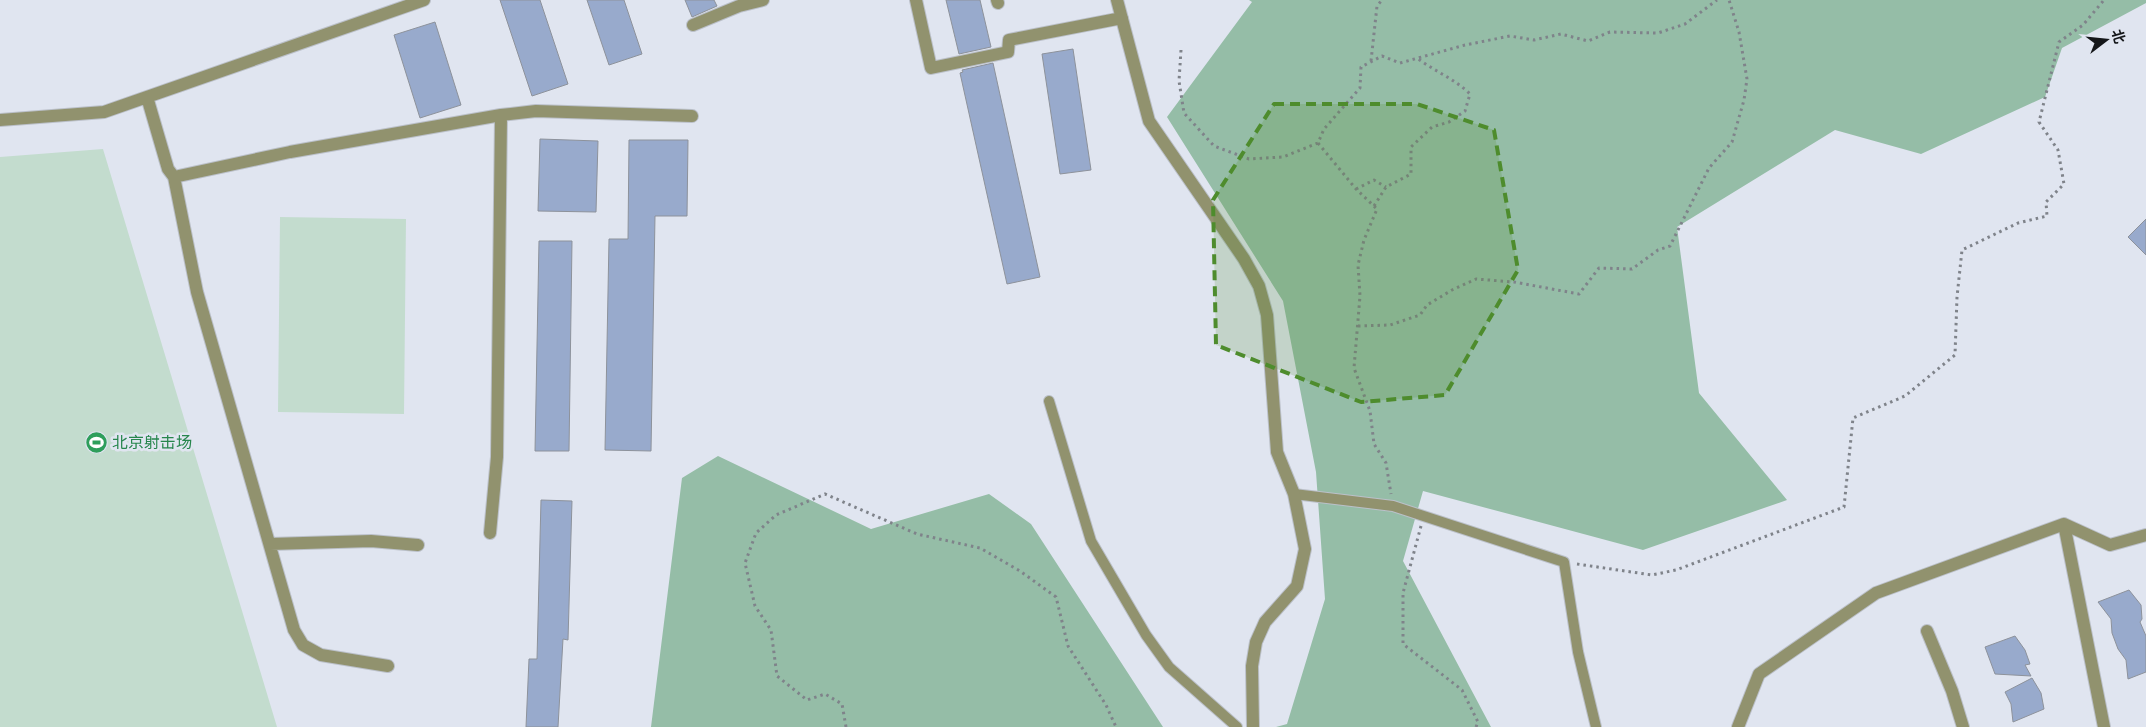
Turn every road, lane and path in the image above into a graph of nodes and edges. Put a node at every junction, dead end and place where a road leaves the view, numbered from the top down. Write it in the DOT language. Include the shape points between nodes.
graph roads {
  1 [pos="424,0"];
  2 [pos="763,0"];
  3 [pos="916,0"];
  4 [pos="1117,0"];
  5 [pos="1382,0"];
  6 [pos="1717,0"];
  7 [pos="1729,0"];
  8 [pos="2104,0"];
  9 [pos="738,3"];
  10 [pos="1122,18"];
  11 [pos="693,24"];
  12 [pos="1181,50"];
  13 [pos="1417,57"];
  14 [pos="1371,61"];
  15 [pos="147,97"];
  16 [pos="502,115"];
  17 [pos="692,116"];
  18 [pos="0,120"];
  19 [pos="1318,143"];
  20 [pos="174,177"];
  21 [pos="1386,187"];
  22 [pos="1356,190"];
  23 [pos="1374,206"];
  24 [pos="1358,326"];
  25 [pos="1049,401"];
  26 [pos="1294,494"];
  27 [pos="1393,506"];
  28 [pos="1424,516"];
  29 [pos="2064,524"];
  30 [pos="490,532"];
  31 [pos="2146,535"];
  32 [pos="270,544"];
  33 [pos="418,545"];
  34 [pos="1564,562"];
  35 [pos="1927,632"];
  36 [pos="388,666"];
  37 [pos="846,727"];
  38 [pos="1116,727"];
  39 [pos="1237,727"];
  40 [pos="1253,727"];
  41 [pos="1476,727"];
  42 [pos="1596,727"];
  43 [pos="1738,727"];
  44 [pos="1963,727"];
  45 [pos="2104,727"];
  1 -- 15 [label="street"];
  2 -- 9 [label="street"];
  3 -- 10 [label="street" via="930,68 1008,52 1009,40"];
  4 -- 10 [label="street"];
  5 -- 14 [label="path" via="1377,6"];
  6 -- 13 [label="path" via="1685,24 1658,33 1610,32 1588,41 1561,34 1534,40 1510,36"];
  7 -- 24 [label="path" via="1748,79 1744,100 1732,142 1709,168 1670,246 1658,250 1632,269 1599,268 1579,294 1514,282 1476,279 1427,305 1420,315 1390,325"];
  8 -- 34 [label="path" via="2083,26 2059,42 2040,122 2058,150 2064,184 2046,202 2047,216 2018,223 1962,250 1955,355 1905,396 1853,418 1844,507 1676,570 1652,575"];
  9 -- 11 [label="street"];
  10 -- 26 [label="street" via="1149,121 1259,286 1270,340 1277,452"];
  12 -- 19 [label="path" via="1179,81 1184,113 1214,146 1249,159 1283,158"];
  13 -- 14 [label="path" via="1400,63 1382,56"];
  13 -- 21 [label="path" via="1470,94 1465,111 1449,122 1432,127 1411,148 1411,174"];
  14 -- 19 [label="path" via="1361,67 1360,88 1324,129"];
  15 -- 18 [label="street" via="104,112"];
  15 -- 20 [label="street" via="168,169"];
  16 -- 17 [label="street" via="536,111"];
  16 -- 20 [label="street" via="290,152"];
  16 -- 30 [label="street" via="497,456"];
  19 -- 22 [label="path"];
  20 -- 32 [label="street" via="196,292"];
  21 -- 22 [label="path" via="1374,180"];
  21 -- 23 [label="path"];
  22 -- 23 [label="path"];
  23 -- 24 [label="path" via="1377,209 1358,265"];
  24 -- 27 [label="path" via="1354,368 1370,412 1374,444 1386,463"];
  25 -- 39 [label="lane" via="1091,541 1146,635 1169,667"];
  26 -- 27 [label="lane"];
  26 -- 40 [label="street" via="1305,549 1297,586 1265,622 1256,642 1252,666"];
  27 -- 28 [label="lane"];
  28 -- 34 [label="lane"];
  28 -- 41 [label="path" via="1403,593 1403,644 1462,690 1478,722"];
  29 -- 31 [label="street" via="2110,545"];
  29 -- 43 [label="street" via="1876,593 1759,674"];
  29 -- 45 [label="street"];
  32 -- 33 [label="street" via="371,541"];
  32 -- 36 [label="street" via="294,630 303,645 321,655"];
  34 -- 42 [label="lane" via="1578,652"];
  35 -- 44 [label="street"];
  37 -- 38 [label="path" via="842,704 825,694 807,700 777,676 771,630 756,606 745,563 756,533 776,515 825,494 916,534 980,548 1056,597 1068,646 1106,705"];
}
